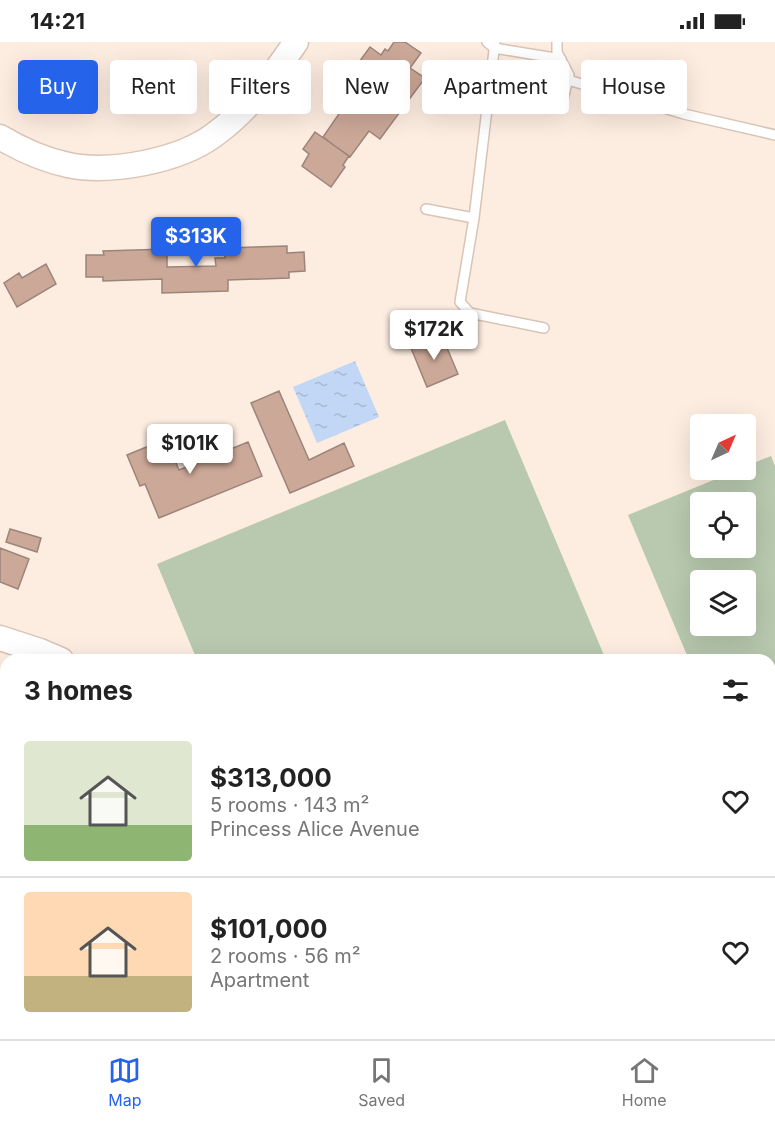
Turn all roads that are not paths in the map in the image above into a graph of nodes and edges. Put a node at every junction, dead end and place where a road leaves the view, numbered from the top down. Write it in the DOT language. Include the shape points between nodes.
graph roads {
  1 [pos="296,42"];
  2 [pos="557,42"];
  3 [pos="492,44"];
  4 [pos="561,59"];
  5 [pos="569,80"];
  6 [pos="775,135"];
  7 [pos="0,137"];
  8 [pos="426,209"];
  9 [pos="474,218"];
  10 [pos="544,328"];
  11 [pos="0,638"];
  12 [pos="47,654"];
  1 -- 7 [label="street" via="259,95 236,117 212,136 160,159 105,167 69,165"];
  2 -- 4 [label="lane"];
  3 -- 4 [label="lane"];
  3 -- 9 [label="lane"];
  5 -- 6 [label="lane" via="684,114"];
  8 -- 9 [label="lane"];
  9 -- 10 [label="lane" via="460,297 462,306 470,313"];
  11 -- 12 [label="street"];
}
